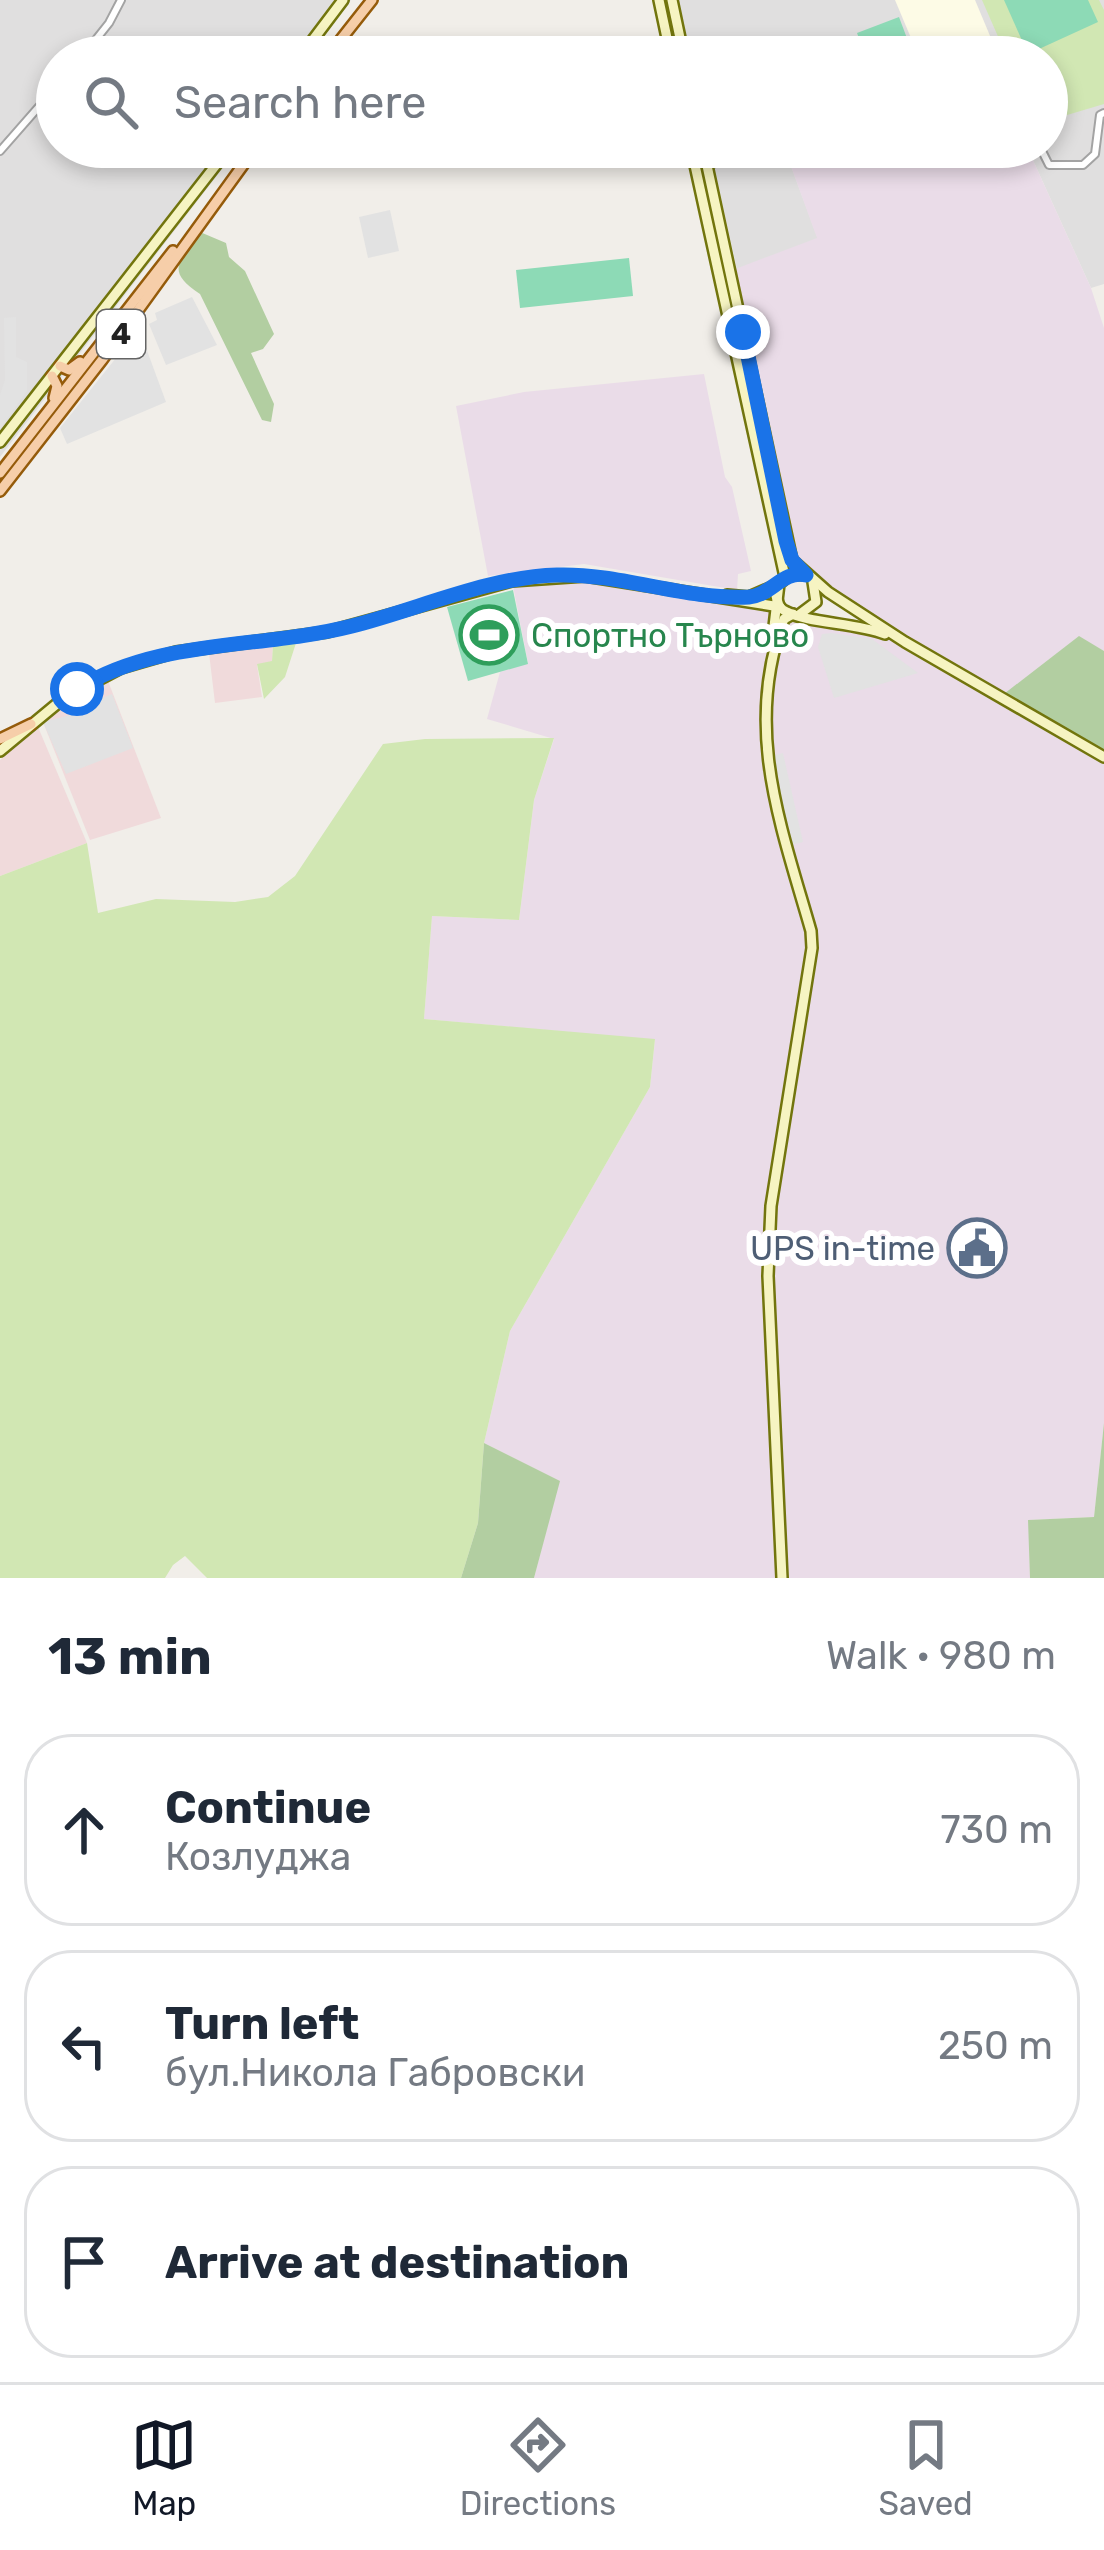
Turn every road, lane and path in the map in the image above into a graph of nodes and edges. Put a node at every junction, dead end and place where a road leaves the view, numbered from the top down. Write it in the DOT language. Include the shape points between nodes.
graph roads {
  1 [pos="121,0"];
  2 [pos="343,0"];
  3 [pos="372,0"];
  4 [pos="659,0"];
  5 [pos="672,0"];
  6 [pos="99,36"];
  7 [pos="316,36"];
  8 [pos="344,36"];
  9 [pos="667,36"];
  10 [pos="680,36"];
  11 [pos="36,110"];
  12 [pos="1104,113"];
  13 [pos="0,151"];
  14 [pos="1068,165"];
  15 [pos="214,168"];
  16 [pos="240,168"];
  17 [pos="695,168"];
  18 [pos="707,168"];
  19 [pos="237,172"];
  20 [pos="110,333"];
  21 [pos="60,366"];
  22 [pos="52,376"];
  23 [pos="46,412"];
  24 [pos="0,442"];
  25 [pos="0,473"];
  26 [pos="0,491"];
  27 [pos="810,578"];
  28 [pos="691,593"];
  29 [pos="779,594"];
  30 [pos="796,615"];
  31 [pos="905,642"];
  32 [pos="773,660"];
  33 [pos="31,724"];
  34 [pos="0,739"];
  35 [pos="0,751"];
  36 [pos="1104,757"];
  37 [pos="782,1578"];
  1 -- 6 [label="street"];
  2 -- 7 [label="street"];
  3 -- 8 [label="main road"];
  4 -- 9 [label="street"];
  5 -- 10 [label="street"];
  11 -- 13 [label="street"];
  12 -- 14 [label="street" via="1095,154 1084,165"];
  15 -- 21 [label="street"];
  16 -- 19 [label="main road, 4"];
  17 -- 29 [label="street"];
  18 -- 27 [label="street" via="786,541"];
  19 -- 20 [label="main road, 4"];
  19 -- 26 [label="main road, 4"];
  20 -- 21 [label="main road" via="74,368"];
  20 -- 23 [label="main road, 4"];
  21 -- 22 [label="street"];
  22 -- 23 [label="main road" via="57,389"];
  22 -- 24 [label="street"];
  23 -- 25 [label="main road, 4"];
  27 -- 29 [label="street"];
  27 -- 30 [label="street" via="816,602"];
  27 -- 31 [label="street"];
  28 -- 29 [label="street"];
  28 -- 29 [label="street"];
  28 -- 33 [label="street" via="585,576 512,581 327,632 140,662 88,682"];
  29 -- 30 [label="street"];
  29 -- 32 [label="street"];
  30 -- 31 [label="street"];
  30 -- 32 [label="street" via="784,619"];
  31 -- 36 [label="street"];
  32 -- 37 [label="street" via="768,781 812,948 771,1206"];
  33 -- 34 [label="main road"];
  33 -- 35 [label="street"];
}
